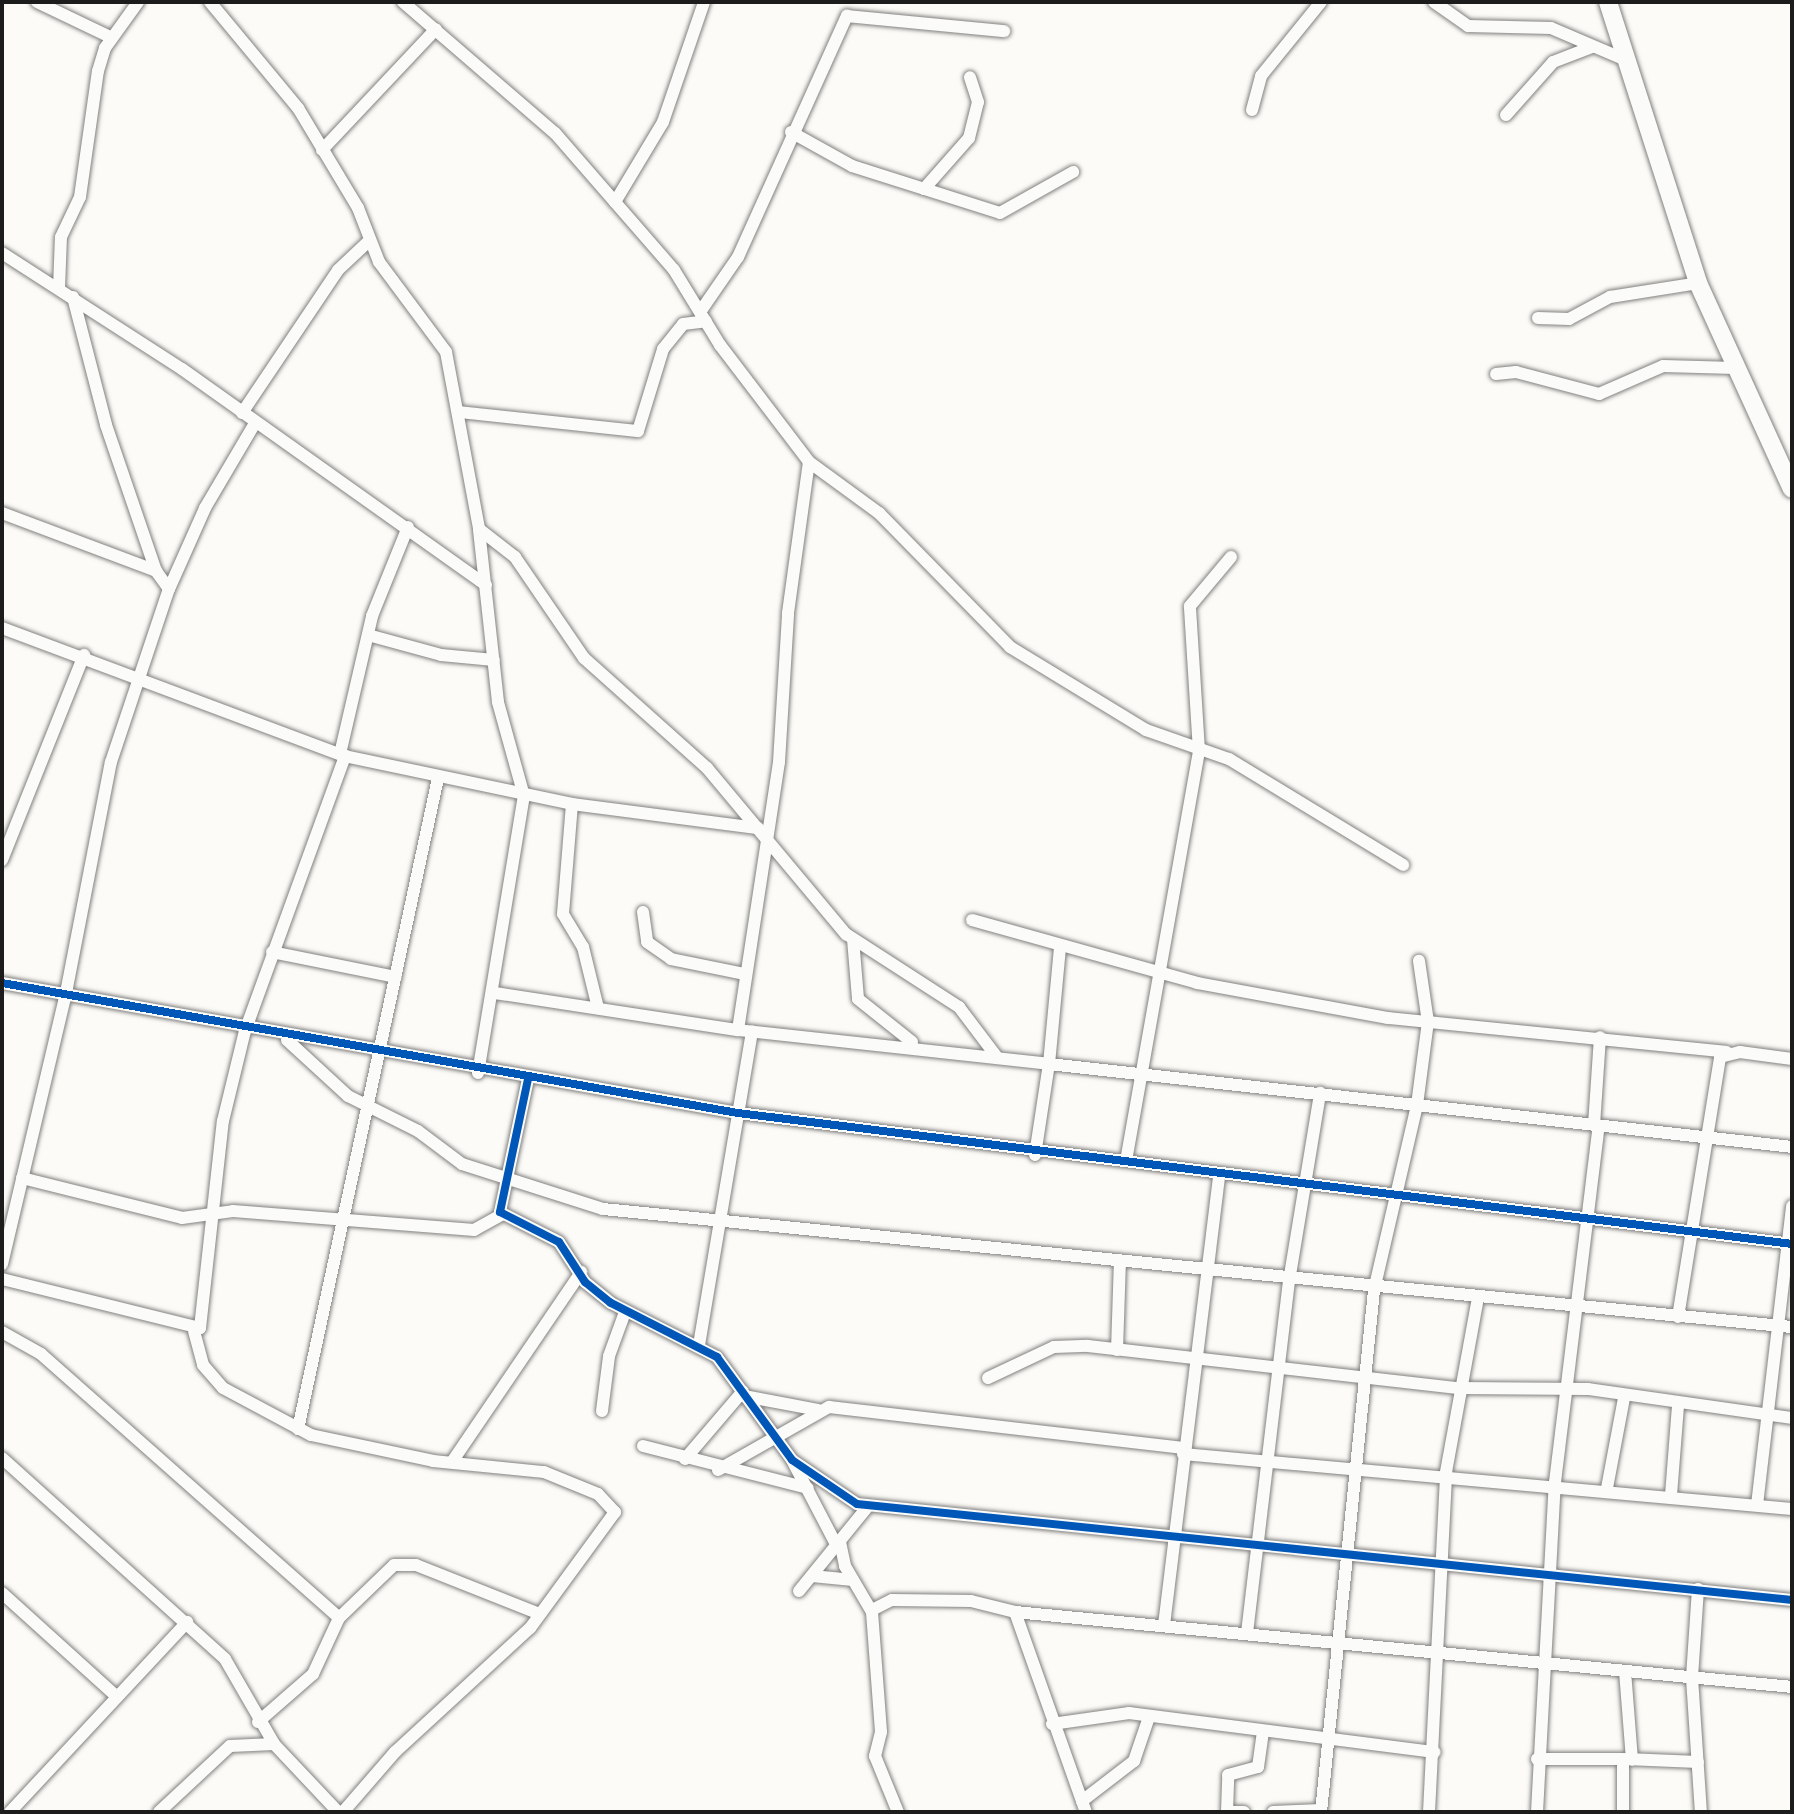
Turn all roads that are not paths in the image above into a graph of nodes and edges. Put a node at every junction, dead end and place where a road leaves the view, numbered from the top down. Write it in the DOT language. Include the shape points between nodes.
graph roads {
  1 [pos="37,2"];
  2 [pos="138,2"];
  3 [pos="210,2"];
  4 [pos="403,2"];
  5 [pos="704,2"];
  6 [pos="1321,2"];
  7 [pos="1434,2"];
  8 [pos="1608,2"];
  9 [pos="855,8"];
  10 [pos="436,29"];
  11 [pos="1004,31"];
  12 [pos="112,38"];
  13 [pos="1592,47"];
  14 [pos="1628,61"];
  15 [pos="970,77"];
  16 [pos="1252,110"];
  17 [pos="1506,115"];
  18 [pos="791,132"];
  19 [pos="322,150"];
  20 [pos="1073,172"];
  21 [pos="924,189"];
  22 [pos="615,202"];
  23 [pos="370,240"];
  24 [pos="2,253"];
  25 [pos="1698,283"];
  26 [pos="59,288"];
  27 [pos="73,297"];
  28 [pos="703,317"];
  29 [pos="1538,318"];
  30 [pos="1735,368"];
  31 [pos="1496,374"];
  32 [pos="459,412"];
  33 [pos="242,413"];
  34 [pos="255,423"];
  35 [pos="809,462"];
  36 [pos="1792,489"];
  37 [pos="2,513"];
  38 [pos="408,527"];
  39 [pos="479,529"];
  40 [pos="1231,557"];
  41 [pos="156,571"];
  42 [pos="486,585"];
  43 [pos="169,589"];
  44 [pos="2,628"];
  45 [pos="368,635"];
  46 [pos="84,655"];
  47 [pos="494,660"];
  48 [pos="137,676"];
  49 [pos="1199,751"];
  50 [pos="342,755"];
  51 [pos="438,778"];
  52 [pos="524,796"];
  53 [pos="572,804"];
  54 [pos="758,828"];
  55 [pos="768,842"];
  56 [pos="2,860"];
  57 [pos="1403,865"];
  58 [pos="643,912"];
  59 [pos="972,920"];
  60 [pos="853,939"];
  61 [pos="1060,947"];
  62 [pos="272,952"];
  63 [pos="1419,961"];
  64 [pos="1155,972"];
  65 [pos="745,974"];
  66 [pos="396,977"];
  67 [pos="2,983"];
  68 [pos="495,993"];
  69 [pos="65,998"];
  70 [pos="598,1008"];
  71 [pos="1428,1022"];
  72 [pos="738,1030"];
  73 [pos="245,1031"];
  74 [pos="752,1031"];
  75 [pos="284,1037"];
  76 [pos="1600,1037"];
  77 [pos="915,1044"];
  78 [pos="1726,1052"];
  79 [pos="379,1054"];
  80 [pos="996,1056"];
  81 [pos="1792,1059"];
  82 [pos="1049,1064"];
  83 [pos="1139,1071"];
  84 [pos="478,1073"];
  85 [pos="528,1079"];
  86 [pos="1320,1093"];
  87 [pos="1417,1105"];
  88 [pos="366,1108"];
  89 [pos="738,1113"];
  90 [pos="1597,1126"];
  91 [pos="1705,1139"];
  92 [pos="1792,1147"];
  93 [pos="1035,1155"];
  94 [pos="1126,1161"];
  95 [pos="506,1172"];
  96 [pos="1219,1176"];
  97 [pos="22,1178"];
  98 [pos="1308,1188"];
  99 [pos="1392,1195"];
  100 [pos="1792,1206"];
  101 [pos="8,1214"];
  102 [pos="216,1214"];
  103 [pos="503,1214"];
  104 [pos="1590,1218"];
  105 [pos="723,1220"];
  106 [pos="344,1222"];
  107 [pos="1693,1232"];
  108 [pos="1789,1243"];
  109 [pos="1120,1261"];
  110 [pos="2,1264"];
  111 [pos="581,1272"];
  112 [pos="1203,1272"];
  113 [pos="2,1279"];
  114 [pos="1289,1281"];
  115 [pos="1374,1290"];
  116 [pos="1478,1298"];
  117 [pos="1579,1305"];
  118 [pos="625,1312"];
  119 [pos="1678,1317"];
  120 [pos="1777,1327"];
  121 [pos="1792,1327"];
  122 [pos="194,1331"];
  123 [pos="2,1332"];
  124 [pos="699,1345"];
  125 [pos="1117,1350"];
  126 [pos="1195,1356"];
  127 [pos="1277,1367"];
  128 [pos="1369,1377"];
  129 [pos="988,1378"];
  130 [pos="1458,1388"];
  131 [pos="1568,1390"];
  132 [pos="743,1394"];
  133 [pos="1624,1398"];
  134 [pos="1678,1407"];
  135 [pos="818,1410"];
  136 [pos="602,1411"];
  137 [pos="1764,1417"];
  138 [pos="1792,1418"];
  139 [pos="298,1429"];
  140 [pos="776,1439"];
  141 [pos="643,1446"];
  142 [pos="1183,1451"];
  143 [pos="2,1458"];
  144 [pos="685,1459"];
  145 [pos="792,1460"];
  146 [pos="452,1462"];
  147 [pos="1269,1462"];
  148 [pos="1360,1467"];
  149 [pos="718,1470"];
  150 [pos="1446,1472"];
  151 [pos="1555,1482"];
  152 [pos="808,1488"];
  153 [pos="1607,1488"];
  154 [pos="1671,1495"];
  155 [pos="1757,1505"];
  156 [pos="868,1506"];
  157 [pos="1792,1509"];
  158 [pos="1172,1533"];
  159 [pos="1260,1540"];
  160 [pos="839,1544"];
  161 [pos="1351,1551"];
  162 [pos="1439,1559"];
  163 [pos="1549,1573"];
  164 [pos="812,1576"];
  165 [pos="856,1584"];
  166 [pos="1698,1589"];
  167 [pos="799,1591"];
  168 [pos="2,1593"];
  169 [pos="1792,1600"];
  170 [pos="885,1601"];
  171 [pos="872,1610"];
  172 [pos="1015,1612"];
  173 [pos="540,1614"];
  174 [pos="339,1618"];
  175 [pos="187,1622"];
  176 [pos="1164,1625"];
  177 [pos="1247,1633"];
  178 [pos="1338,1644"];
  179 [pos="1434,1647"];
  180 [pos="1541,1661"];
  181 [pos="1625,1671"];
  182 [pos="1692,1678"];
  183 [pos="1792,1687"];
  184 [pos="117,1697"];
  185 [pos="1149,1717"];
  186 [pos="258,1722"];
  187 [pos="1052,1724"];
  188 [pos="1263,1733"];
  189 [pos="1328,1739"];
  190 [pos="274,1744"];
  191 [pos="1435,1752"];
  192 [pos="1537,1759"];
  193 [pos="1627,1760"];
  194 [pos="1698,1762"];
  195 [pos="1084,1807"];
  196 [pos="1321,1811"];
  197 [pos="10,1812"];
  198 [pos="159,1812"];
  199 [pos="341,1812"];
  200 [pos="898,1812"];
  201 [pos="1227,1812"];
  202 [pos="1244,1812"];
  203 [pos="1273,1812"];
  204 [pos="1429,1812"];
  205 [pos="1537,1812"];
  206 [pos="1623,1812"];
  207 [pos="1701,1812"];
  1 -- 12 [label="street"];
  2 -- 12 [label="street"];
  3 -- 19 [label="street" via="298,108"];
  4 -- 10 [label="street"];
  5 -- 22 [label="street" via="663,122"];
  6 -- 16 [label="street" via="1261,76"];
  7 -- 13 [label="street" via="1468,26 1551,28"];
  8 -- 14 [label="main road"];
  9 -- 11 [label="street"];
  9 -- 18 [label="street"];
  10 -- 19 [label="street"];
  10 -- 22 [label="street" via="519,96"];
  12 -- 26 [label="street" via="98,71 80,197 61,237"];
  13 -- 14 [label="street"];
  13 -- 17 [label="street" via="1553,62"];
  14 -- 25 [label="main road"];
  15 -- 21 [label="street" via="978,102 969,138"];
  18 -- 21 [label="street" via="852,166"];
  18 -- 28 [label="street" via="738,257"];
  19 -- 23 [label="street"];
  20 -- 21 [label="street" via="1000,213"];
  22 -- 28 [label="street"];
  23 -- 32 [label="street" via="446,352"];
  23 -- 33 [label="street" via="338,270"];
  24 -- 26 [label="street"];
  25 -- 29 [label="street" via="1610,297 1569,319"];
  25 -- 30 [label="main road"];
  26 -- 27 [label="street"];
  27 -- 33 [label="street"];
  27 -- 41 [label="street" via="106,425"];
  28 -- 32 [label="street" via="683,324 663,349 638,431"];
  28 -- 35 [label="street"];
  30 -- 31 [label="street" via="1663,366 1599,394 1516,372"];
  30 -- 36 [label="main road"];
  32 -- 39 [label="street"];
  33 -- 34 [label="street"];
  34 -- 38 [label="street"];
  34 -- 43 [label="street" via="205,508"];
  35 -- 49 [label="street" via="879,513 1021,656 1146,730"];
  35 -- 55 [label="street"];
  37 -- 41 [label="street"];
  38 -- 42 [label="street"];
  38 -- 45 [label="street"];
  39 -- 42 [label="street"];
  39 -- 54 [label="street" via="515,557 597,673 699,760"];
  40 -- 49 [label="street" via="1190,606"];
  41 -- 43 [label="street"];
  42 -- 47 [label="street"];
  43 -- 48 [label="street"];
  44 -- 46 [label="street"];
  45 -- 47 [label="street" via="441,655"];
  45 -- 50 [label="street"];
  46 -- 48 [label="street"];
  46 -- 56 [label="street"];
  47 -- 52 [label="street"];
  48 -- 50 [label="street"];
  48 -- 69 [label="street" via="111,762"];
  49 -- 57 [label="street" via="1229,759"];
  49 -- 64 [label="street"];
  50 -- 51 [label="street"];
  50 -- 62 [label="street"];
  51 -- 52 [label="street"];
  51 -- 66 [label="street"];
  52 -- 53 [label="street"];
  52 -- 68 [label="street"];
  53 -- 54 [label="street"];
  53 -- 70 [label="street" via="563,914 583,947"];
  54 -- 55 [label="street"];
  55 -- 60 [label="street"];
  55 -- 65 [label="street"];
  58 -- 65 [label="street" via="647,942 671,959"];
  59 -- 61 [label="street"];
  60 -- 77 [label="street" via="858,999"];
  60 -- 80 [label="street" via="959,1007"];
  61 -- 64 [label="street"];
  61 -- 82 [label="street"];
  62 -- 66 [label="street"];
  62 -- 73 [label="street"];
  63 -- 71 [label="street"];
  64 -- 71 [label="street"];
  64 -- 83 [label="street"];
  65 -- 72 [label="street"];
  66 -- 79 [label="street"];
  67 -- 69 [label="street"];
  68 -- 70 [label="street"];
  68 -- 84 [label="street"];
  69 -- 73 [label="street"];
  69 -- 97 [label="street"];
  70 -- 72 [label="street"];
  71 -- 76 [label="street"];
  71 -- 87 [label="street"];
  72 -- 74 [label="street"];
  73 -- 75 [label="street"];
  73 -- 102 [label="street" via="223,1121"];
  74 -- 77 [label="street"];
  74 -- 89 [label="street"];
  75 -- 79 [label="street"];
  75 -- 88 [label="street"];
  76 -- 78 [label="street"];
  76 -- 90 [label="street"];
  77 -- 80 [label="street"];
  78 -- 81 [label="street"];
  78 -- 91 [label="street"];
  79 -- 84 [label="street"];
  79 -- 88 [label="street"];
  80 -- 82 [label="street"];
  82 -- 83 [label="street"];
  82 -- 93 [label="street"];
  83 -- 86 [label="street"];
  83 -- 94 [label="street"];
  84 -- 85 [label="street"];
  85 -- 89 [label="street"];
  85 -- 95 [label="street"];
  86 -- 87 [label="street"];
  86 -- 98 [label="street"];
  87 -- 90 [label="street"];
  87 -- 99 [label="street"];
  88 -- 95 [label="street" via="418,1131 462,1164"];
  88 -- 106 [label="street"];
  89 -- 93 [label="street"];
  89 -- 105 [label="street"];
  90 -- 91 [label="street"];
  90 -- 104 [label="street"];
  91 -- 92 [label="street"];
  91 -- 107 [label="street"];
  93 -- 94 [label="street"];
  94 -- 96 [label="street"];
  95 -- 103 [label="street"];
  95 -- 105 [label="street" via="603,1209"];
  96 -- 98 [label="street"];
  96 -- 112 [label="street"];
  97 -- 101 [label="street"];
  97 -- 102 [label="street" via="159,1215"];
  98 -- 99 [label="street"];
  98 -- 114 [label="street"];
  99 -- 104 [label="street"];
  99 -- 115 [label="street"];
  100 -- 108 [label="street"];
  101 -- 110 [label="street"];
  102 -- 106 [label="street"];
  102 -- 122 [label="street" via="202,1324"];
  103 -- 106 [label="street" via="474,1230"];
  103 -- 111 [label="street" via="559,1242"];
  104 -- 107 [label="street"];
  104 -- 117 [label="street"];
  105 -- 109 [label="street"];
  105 -- 124 [label="street"];
  106 -- 139 [label="street"];
  107 -- 108 [label="street"];
  107 -- 119 [label="street"];
  108 -- 120 [label="street"];
  109 -- 112 [label="street"];
  109 -- 125 [label="street"];
  111 -- 118 [label="street"];
  111 -- 146 [label="street"];
  112 -- 114 [label="street"];
  112 -- 126 [label="street"];
  113 -- 122 [label="street"];
  114 -- 115 [label="street"];
  114 -- 127 [label="street"];
  115 -- 116 [label="street"];
  115 -- 128 [label="street"];
  116 -- 117 [label="street"];
  116 -- 130 [label="street"];
  117 -- 119 [label="street"];
  117 -- 131 [label="street"];
  118 -- 124 [label="street"];
  118 -- 136 [label="street" via="609,1356"];
  119 -- 120 [label="street"];
  120 -- 121 [label="street"];
  120 -- 137 [label="street"];
  122 -- 139 [label="street" via="203,1365 223,1388"];
  123 -- 174 [label="street" via="41,1354"];
  124 -- 132 [label="street" via="731,1369"];
  125 -- 126 [label="street"];
  125 -- 129 [label="street" via="1054,1347"];
  126 -- 127 [label="street"];
  126 -- 142 [label="street"];
  127 -- 128 [label="street"];
  127 -- 147 [label="street"];
  128 -- 130 [label="street"];
  128 -- 148 [label="street"];
  130 -- 131 [label="street"];
  130 -- 150 [label="street"];
  131 -- 133 [label="street"];
  131 -- 151 [label="street"];
  132 -- 135 [label="street"];
  132 -- 140 [label="street"];
  132 -- 144 [label="street"];
  133 -- 134 [label="street"];
  133 -- 153 [label="street"];
  134 -- 137 [label="street"];
  134 -- 154 [label="street"];
  135 -- 140 [label="street"];
  135 -- 142 [label="street" via="856,1408"];
  137 -- 138 [label="street"];
  137 -- 155 [label="street"];
  139 -- 146 [label="street"];
  140 -- 145 [label="street"];
  140 -- 149 [label="street"];
  141 -- 144 [label="street"];
  142 -- 147 [label="street"];
  142 -- 158 [label="street"];
  143 -- 175 [label="street"];
  144 -- 149 [label="street"];
  145 -- 152 [label="street"];
  145 -- 156 [label="street"];
  146 -- 173 [label="street" via="572,1480 615,1512"];
  147 -- 148 [label="street"];
  147 -- 159 [label="street"];
  148 -- 150 [label="street"];
  148 -- 161 [label="street"];
  149 -- 152 [label="street"];
  150 -- 151 [label="street"];
  150 -- 162 [label="street"];
  151 -- 153 [label="street"];
  151 -- 163 [label="street"];
  152 -- 160 [label="street"];
  153 -- 154 [label="street"];
  154 -- 155 [label="street"];
  155 -- 157 [label="street"];
  156 -- 158 [label="street"];
  156 -- 160 [label="street"];
  158 -- 159 [label="street"];
  158 -- 176 [label="street"];
  159 -- 161 [label="street"];
  159 -- 177 [label="street"];
  160 -- 164 [label="street"];
  160 -- 165 [label="street"];
  161 -- 162 [label="street"];
  161 -- 178 [label="street"];
  162 -- 163 [label="street"];
  162 -- 179 [label="street"];
  163 -- 166 [label="street"];
  163 -- 180 [label="street"];
  164 -- 165 [label="street"];
  164 -- 167 [label="street"];
  165 -- 170 [label="street"];
  165 -- 171 [label="street"];
  166 -- 169 [label="street"];
  166 -- 182 [label="street"];
  168 -- 184 [label="street"];
  170 -- 171 [label="street"];
  170 -- 172 [label="street" via="971,1601"];
  171 -- 200 [label="street" via="881,1732 875,1756"];
  172 -- 176 [label="street"];
  172 -- 187 [label="street"];
  173 -- 174 [label="street" via="402,1563 386,1568"];
  173 -- 199 [label="street" via="395,1752"];
  174 -- 186 [label="street" via="313,1674"];
  175 -- 184 [label="street"];
  175 -- 186 [label="street" via="235,1670"];
  176 -- 177 [label="street"];
  177 -- 178 [label="street"];
  178 -- 179 [label="street"];
  178 -- 189 [label="street"];
  179 -- 180 [label="street"];
  179 -- 191 [label="street"];
  180 -- 181 [label="street"];
  180 -- 192 [label="street"];
  181 -- 182 [label="street"];
  181 -- 193 [label="street"];
  182 -- 183 [label="street"];
  182 -- 194 [label="street"];
  184 -- 197 [label="street"];
  185 -- 187 [label="street" via="1106,1713"];
  185 -- 188 [label="street"];
  185 -- 195 [label="street" via="1134,1761"];
  186 -- 190 [label="street"];
  187 -- 195 [label="street"];
  188 -- 189 [label="street"];
  188 -- 201 [label="street" via="1258,1767 1228,1775"];
  189 -- 191 [label="street"];
  189 -- 196 [label="street"];
  190 -- 198 [label="street" via="230,1746"];
  190 -- 199 [label="street"];
  191 -- 204 [label="street"];
  192 -- 193 [label="street"];
  192 -- 205 [label="street"];
  193 -- 194 [label="street"];
  193 -- 206 [label="street"];
  194 -- 207 [label="street"];
  196 -- 203 [label="street"];
  201 -- 202 [label="street"];
}
